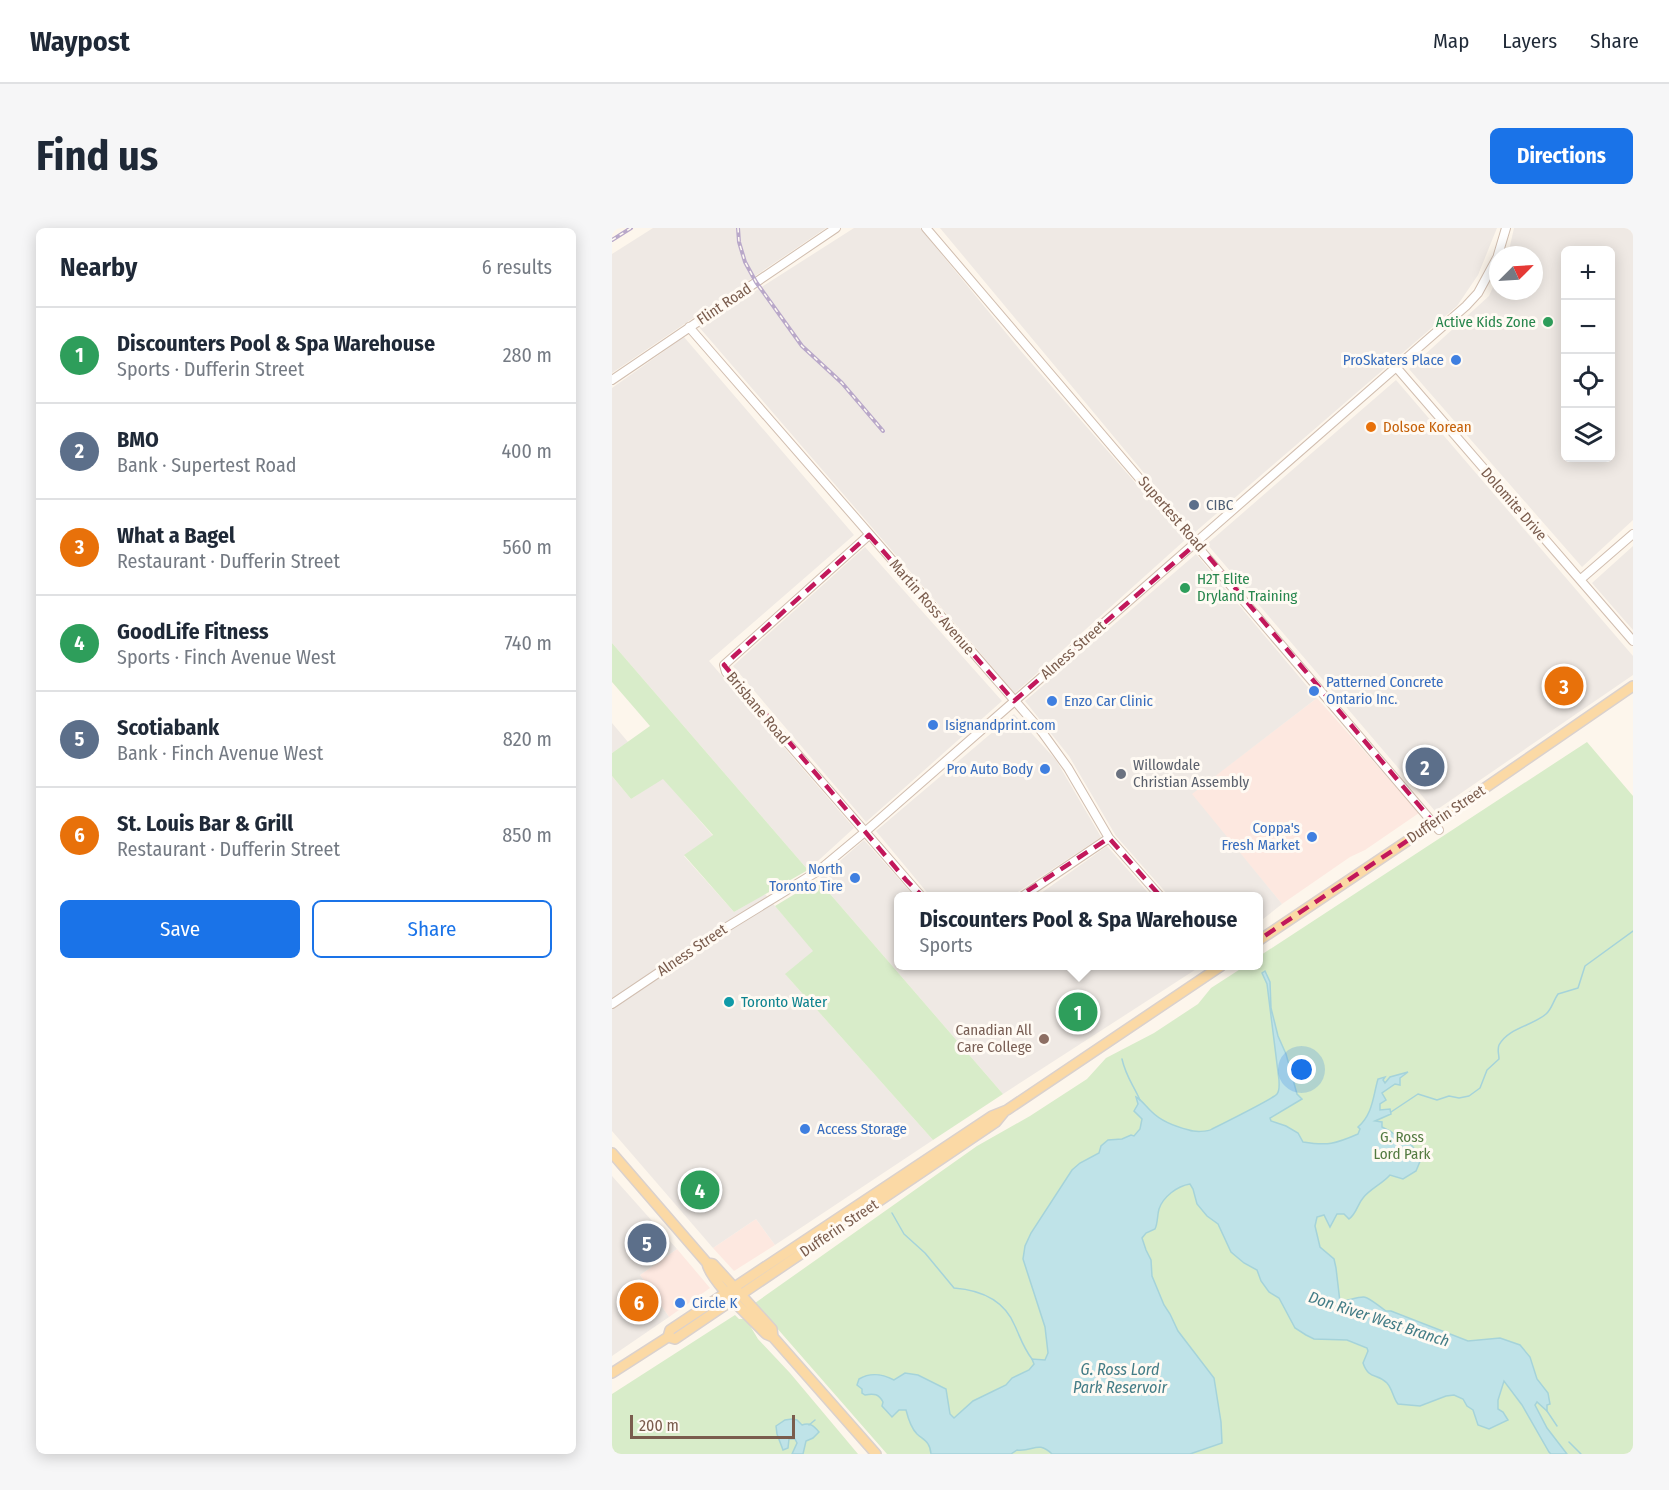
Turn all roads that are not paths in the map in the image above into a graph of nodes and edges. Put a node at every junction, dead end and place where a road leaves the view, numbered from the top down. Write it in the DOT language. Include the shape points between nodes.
graph roads {
  1 [pos="836,228"];
  2 [pos="927,228"];
  3 [pos="1506,228"];
  4 [pos="1501,246"];
  5 [pos="1489,273"];
  6 [pos="689,327"];
  7 [pos="1396,367"];
  8 [pos="612,380"];
  9 [pos="1633,534"];
  10 [pos="868,535"];
  11 [pos="1197,543"];
  12 [pos="1581,579"];
  13 [pos="1633,641"];
  14 [pos="1633,686"];
  15 [pos="1014,701"];
  16 [pos="1437,826"];
  17 [pos="866,831"];
  18 [pos="1109,838"];
  19 [pos="917,892"];
  20 [pos="1030,892"];
  21 [pos="1156,892"];
  22 [pos="1263,937"];
  23 [pos="1217,970"];
  24 [pos="612,1004"];
  25 [pos="612,1153"];
  26 [pos="734,1294"];
  27 [pos="612,1373"];
  28 [pos="876,1454"];
  1 -- 6 [label="street, Flint Road"];
  2 -- 11 [label="street, Supertest Road"];
  3 -- 4 [label="street, Alness Street"];
  5 -- 7 [label="street, Alness Street" via="1478,293"];
  6 -- 8 [label="street, Flint Road"];
  6 -- 10 [label="street, Martin Ross Avenue"];
  7 -- 11 [label="street, Alness Street"];
  7 -- 12 [label="street, Dolomite Drive"];
  9 -- 12 [label="street"];
  10 -- 15 [label="street, Martin Ross Avenue"];
  10 -- 17 [label="street, Brisbane Road" via="724,665 726,672"];
  11 -- 15 [label="street, Alness Street"];
  11 -- 16 [label="street, Supertest Road"];
  12 -- 13 [label="street, Dolomite Drive"];
  14 -- 16 [label="main road, Dufferin Street"];
  15 -- 17 [label="street, Alness Street"];
  15 -- 18 [label="street, Martin Ross Avenue" via="1057,751"];
  16 -- 22 [label="main road, Dufferin Street"];
  17 -- 19 [label="street, Brisbane Road"];
  17 -- 24 [label="street, Alness Street" via="818,871"];
  18 -- 20 [label="street"];
  18 -- 21 [label="street, Martin Ross Avenue"];
  23 -- 26 [label="main road, Dufferin Street" via="1007,1110 991,1126"];
  25 -- 26 [label="main road" via="707,1263 713,1264"];
  26 -- 27 [label="main road, Dufferin Street" via="670,1330 668,1337"];
  26 -- 28 [label="main road" via="772,1329 773,1337"];
}
